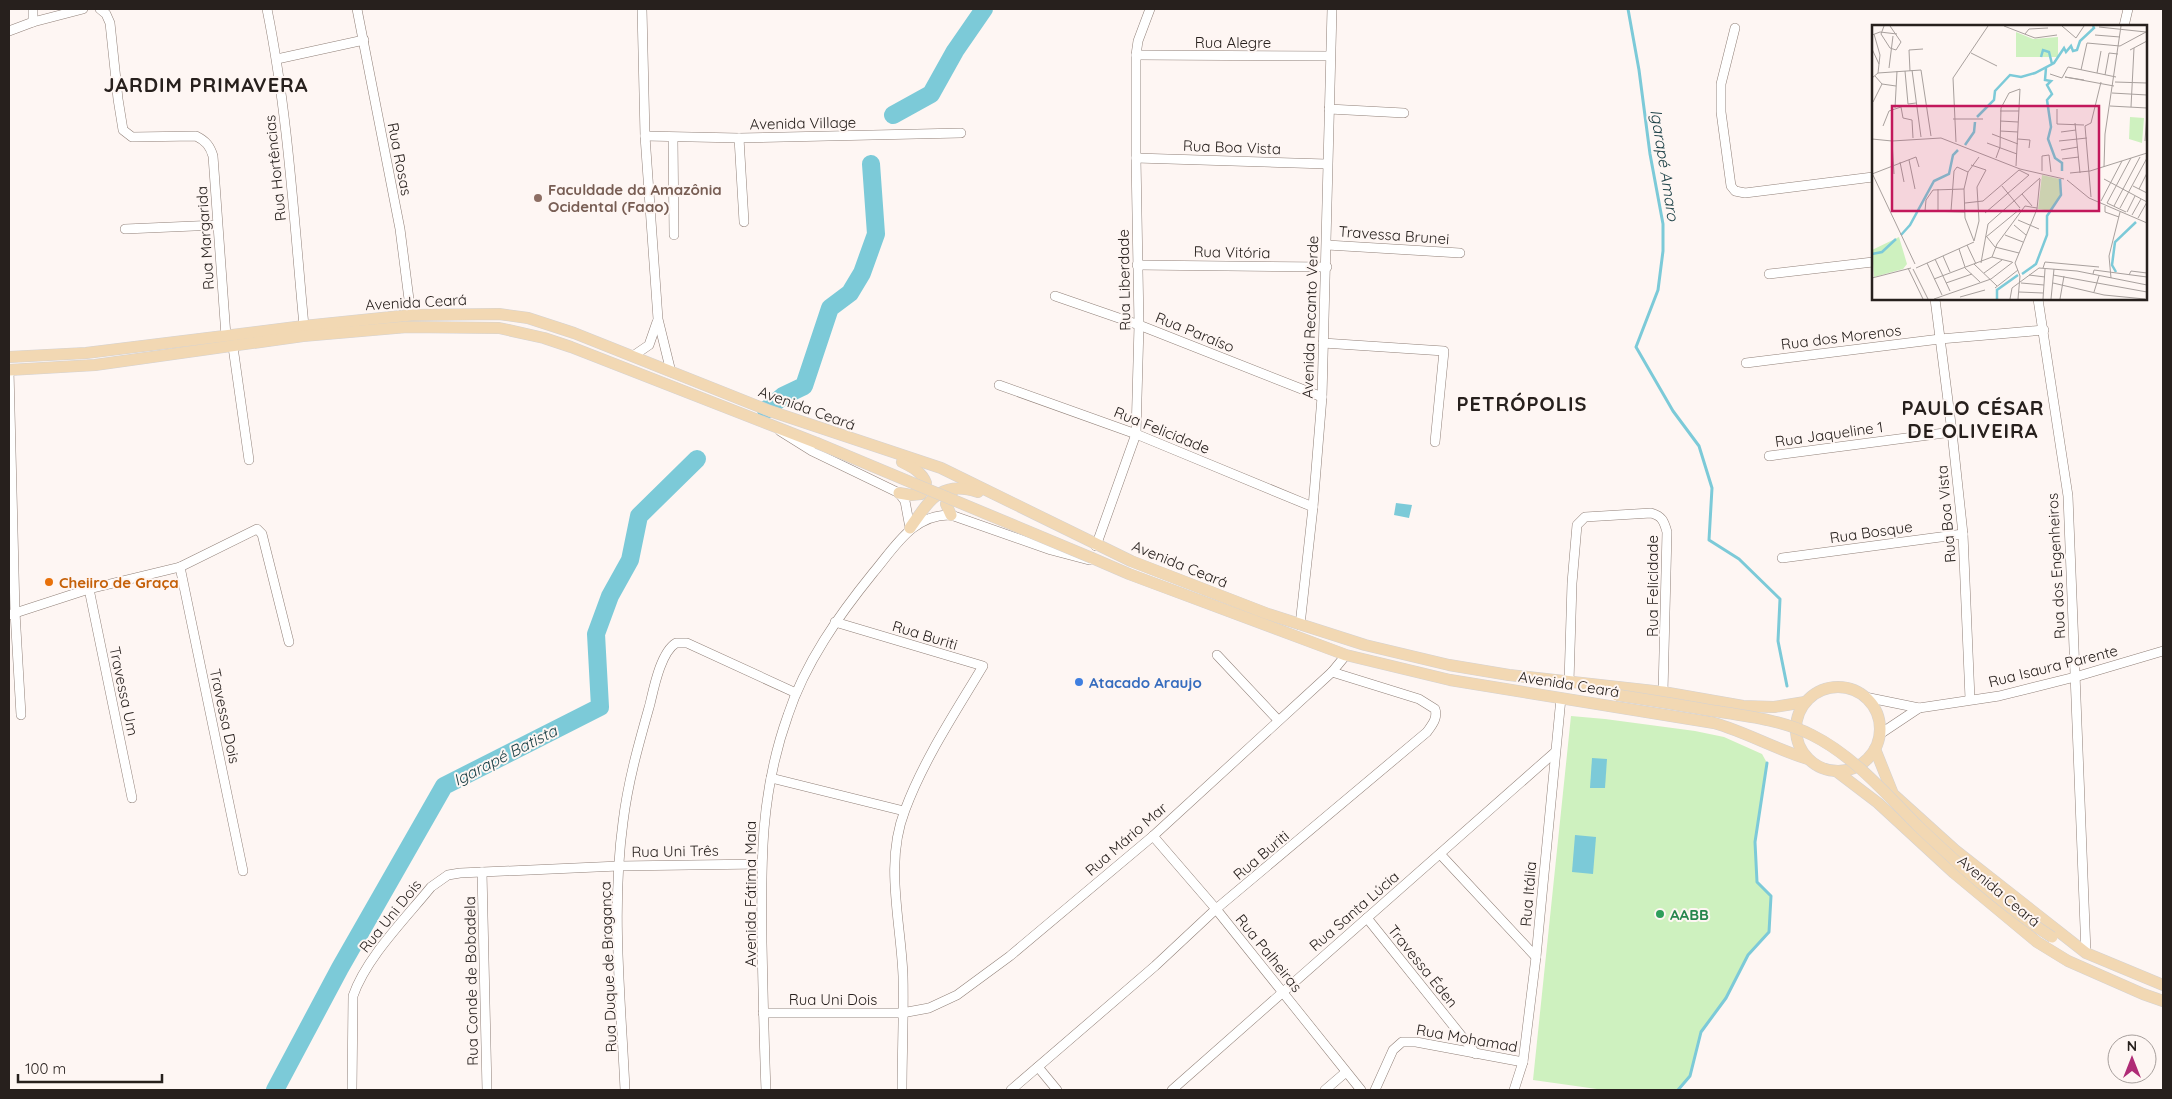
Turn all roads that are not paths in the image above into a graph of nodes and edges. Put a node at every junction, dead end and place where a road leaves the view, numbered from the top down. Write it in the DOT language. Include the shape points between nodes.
graph roads {
  1 [pos="33,9"];
  2 [pos="83,9"];
  3 [pos="100,9"];
  4 [pos="266,9"];
  5 [pos="357,9"];
  6 [pos="642,9"];
  7 [pos="1150,9"];
  8 [pos="1332,9"];
  9 [pos="2128,9"];
  10 [pos="33,22"];
  11 [pos="2124,25"];
  12 [pos="1735,28"];
  13 [pos="9,31"];
  14 [pos="364,40"];
  15 [pos="1136,55"];
  16 [pos="1330,56"];
  17 [pos="277,59"];
  18 [pos="1329,109"];
  19 [pos="1404,113"];
  20 [pos="961,133"];
  21 [pos="646,136"];
  22 [pos="673,138"];
  23 [pos="739,138"];
  24 [pos="1136,158"];
  25 [pos="1327,164"];
  26 [pos="1872,177"];
  27 [pos="744,222"];
  28 [pos="217,226"];
  29 [pos="125,229"];
  30 [pos="674,235"];
  31 [pos="1327,245"];
  32 [pos="1460,253"];
  33 [pos="1872,262"];
  34 [pos="1138,265"];
  35 [pos="1327,267"];
  36 [pos="1770,274"];
  37 [pos="1055,296"];
  38 [pos="1935,300"];
  39 [pos="2038,300"];
  40 [pos="411,315"];
  41 [pos="658,319"];
  42 [pos="1139,325"];
  43 [pos="304,326"];
  44 [pos="2044,330"];
  45 [pos="226,336"];
  46 [pos="1940,339"];
  47 [pos="1323,343"];
  48 [pos="233,347"];
  49 [pos="634,356"];
  50 [pos="9,357"];
  51 [pos="1746,363"];
  52 [pos="9,370"];
  53 [pos="670,372"];
  54 [pos="999,385"];
  55 [pos="1322,397"];
  56 [pos="774,426"];
  57 [pos="1952,432"];
  58 [pos="1136,434"];
  59 [pos="858,442"];
  60 [pos="1434,442"];
  61 [pos="1769,456"];
  62 [pos="249,460"];
  63 [pos="954,488"];
  64 [pos="899,493"];
  65 [pos="1010,503"];
  66 [pos="1313,506"];
  67 [pos="951,515"];
  68 [pos="910,528"];
  69 [pos="1963,534"];
  70 [pos="1096,546"];
  71 [pos="1782,558"];
  72 [pos="1095,560"];
  73 [pos="180,567"];
  74 [pos="89,589"];
  75 [pos="12,613"];
  76 [pos="835,622"];
  77 [pos="1300,625"];
  78 [pos="289,642"];
  79 [pos="2163,651"];
  80 [pos="1217,655"];
  81 [pos="1346,655"];
  82 [pos="1332,672"];
  83 [pos="2075,677"];
  84 [pos="1574,683"];
  85 [pos="1663,692"];
  86 [pos="796,693"];
  87 [pos="1865,697"];
  88 [pos="1561,698"];
  89 [pos="1970,699"];
  90 [pos="1805,702"];
  91 [pos="1919,708"];
  92 [pos="20,715"];
  93 [pos="1278,720"];
  94 [pos="1880,734"];
  95 [pos="1875,749"];
  96 [pos="1554,753"];
  97 [pos="1808,759"];
  98 [pos="1836,771"];
  99 [pos="771,778"];
  100 [pos="132,798"];
  101 [pos="904,811"];
  102 [pos="1153,836"];
  103 [pos="1441,855"];
  104 [pos="761,864"];
  105 [pos="620,866"];
  106 [pos="243,871"];
  107 [pos="482,872"];
  108 [pos="1216,909"];
  109 [pos="1367,918"];
  110 [pos="2083,951"];
  111 [pos="1536,956"];
  112 [pos="2163,985"];
  113 [pos="1283,992"];
  114 [pos="2163,1001"];
  115 [pos="902,1013"];
  116 [pos="763,1014"];
  117 [pos="1476,1054"];
  118 [pos="1522,1062"];
  119 [pos="1038,1067"];
  120 [pos="1346,1072"];
  121 [pos="352,1090"];
  122 [pos="487,1090"];
  123 [pos="625,1090"];
  124 [pos="766,1090"];
  125 [pos="902,1090"];
  126 [pos="1011,1090"];
  127 [pos="1058,1090"];
  128 [pos="1172,1090"];
  129 [pos="1325,1090"];
  130 [pos="1361,1090"];
  131 [pos="1375,1090"];
  132 [pos="1514,1090"];
  1 -- 10 [label="street"];
  2 -- 10 [label="street"];
  3 -- 28 [label="street, Rua Margarida" via="110,23 123,130 132,137 196,136 205,140 213,156"];
  4 -- 17 [label="street, Rua Hortências"];
  5 -- 14 [label="street, Rua Rosas"];
  6 -- 21 [label="street"];
  7 -- 15 [label="street, Rua Liberdade"];
  8 -- 16 [label="street, Avenida Recanto Verde"];
  9 -- 11 [label="street"];
  10 -- 13 [label="street"];
  12 -- 26 [label="street" via="1721,84 1730,186 1745,193"];
  14 -- 17 [label="street"];
  14 -- 40 [label="street, Rua Rosas" via="400,229"];
  15 -- 16 [label="street, Rua Alegre"];
  15 -- 24 [label="street, Rua Liberdade"];
  16 -- 18 [label="street, Avenida Recanto Verde"];
  17 -- 43 [label="street, Rua Hortências"];
  18 -- 19 [label="street"];
  18 -- 25 [label="street, Avenida Recanto Verde"];
  20 -- 23 [label="street, Avenida Village"];
  21 -- 22 [label="street, Avenida Village"];
  21 -- 41 [label="street"];
  22 -- 23 [label="street, Avenida Village"];
  22 -- 30 [label="street"];
  23 -- 27 [label="street"];
  24 -- 25 [label="street, Rua Boa Vista"];
  24 -- 34 [label="street, Rua Liberdade"];
  25 -- 31 [label="street, Avenida Recanto Verde"];
  28 -- 29 [label="street"];
  28 -- 45 [label="street, Rua Margarida"];
  31 -- 32 [label="street, Travessa Brunei"];
  31 -- 35 [label="street, Avenida Recanto Verde"];
  33 -- 36 [label="street"];
  34 -- 35 [label="street, Rua Vitória"];
  34 -- 42 [label="street, Rua Liberdade"];
  35 -- 47 [label="street, Avenida Recanto Verde"];
  37 -- 42 [label="street, Rua Paraíso"];
  38 -- 46 [label="street, Rua Boa Vista"];
  39 -- 44 [label="street, Rua dos Engenheiros"];
  40 -- 43 [label="main road, Avenida Ceará"];
  40 -- 49 [label="main road, Avenida Ceará" via="499,314 528,318"];
  41 -- 49 [label="street" via="649,345"];
  41 -- 53 [label="street"];
  42 -- 55 [label="street, Rua Paraíso"];
  42 -- 58 [label="street, Rua Liberdade"];
  43 -- 45 [label="main road, Avenida Ceará"];
  44 -- 46 [label="street, Rua dos Morenos"];
  44 -- 83 [label="street, Rua dos Engenheiros" via="2068,496"];
  45 -- 50 [label="main road, Avenida Ceará" via="86,353"];
  46 -- 51 [label="street, Rua dos Morenos"];
  46 -- 57 [label="street, Rua Boa Vista"];
  47 -- 55 [label="street, Avenida Recanto Verde"];
  47 -- 60 [label="street" via="1444,351"];
  48 -- 52 [label="main road, Avenida Ceará" via="94,365"];
  48 -- 56 [label="main road, Avenida Ceará" via="345,331 499,328 562,344"];
  48 -- 62 [label="street"];
  49 -- 53 [label="main road, Avenida Ceará"];
  52 -- 75 [label="street"];
  53 -- 59 [label="main road, Avenida Ceará" via="770,412"];
  54 -- 58 [label="street, Rua Felicidade"];
  55 -- 66 [label="street, Avenida Recanto Verde"];
  56 -- 64 [label="street, Avenida Ceará" via="812,451"];
  56 -- 72 [label="main road, Avenida Ceará, bridge"];
  57 -- 61 [label="street, Rua Jaqueline 1"];
  57 -- 69 [label="street, Rua Boa Vista"];
  58 -- 66 [label="street, Rua Felicidade"];
  58 -- 70 [label="street, Rua Liberdade"];
  59 -- 64 [label="main road" via="914,468 924,477 926,483 921,494"];
  59 -- 65 [label="main road, Avenida Ceará" via="941,468"];
  63 -- 65 [label="main road" via="964,488"];
  63 -- 67 [label="main road" via="946,504"];
  63 -- 68 [label="main road" via="940,493"];
  64 -- 68 [label="street" via="905,501"];
  65 -- 70 [label="main road, Avenida Ceará"];
  66 -- 77 [label="street, Avenida Recanto Verde"];
  67 -- 68 [label="street" via="939,514"];
  67 -- 72 [label="street, Avenida Ceará" via="1051,550"];
  68 -- 76 [label="street, Avenida Fátima Maia"];
  69 -- 71 [label="street, Rua Bosque"];
  69 -- 89 [label="street, Rua Boa Vista"];
  70 -- 77 [label="main road, Avenida Ceará"];
  72 -- 81 [label="main road, Avenida Ceará"];
  73 -- 74 [label="street"];
  73 -- 78 [label="street" via="259,530"];
  73 -- 106 [label="street, Travessa Dois"];
  74 -- 75 [label="street"];
  74 -- 100 [label="street, Travessa Um"];
  75 -- 92 [label="street"];
  76 -- 86 [label="street, Avenida Fátima Maia"];
  76 -- 101 [label="street, Rua Buriti" via="983,666 936,745"];
  77 -- 84 [label="main road, Avenida Ceará" via="1365,645 1449,664"];
  79 -- 83 [label="street, Rua Isaura Parente"];
  80 -- 93 [label="street"];
  81 -- 82 [label="street, Rua Mário Mar"];
  81 -- 88 [label="main road, Avenida Ceará" via="1450,680"];
  82 -- 93 [label="street, Rua Mário Mar"];
  82 -- 108 [label="street, Rua Buriti" via="1419,699 1435,709 1435,720 1427,732"];
  83 -- 89 [label="street, Rua Isaura Parente" via="1999,696"];
  83 -- 110 [label="street, Rua dos Engenheiros"];
  84 -- 85 [label="main road"];
  84 -- 85 [label="street, Rua Felicidade" via="1572,583 1577,526 1585,517 1651,513 1660,515 1666,532"];
  84 -- 110 [label="main road, bridge" via="1616,695 1760,718 1788,725 1824,742 1854,764 1919,827 2022,916 2052,937"];
  85 -- 90 [label="main road" via="1758,707"];
  86 -- 99 [label="street, Avenida Fátima Maia"];
  86 -- 105 [label="street, Rua Duque de Bragança" via="693,645 676,642 658,675 632,770"];
  87 -- 90 [label="main road" via="1847,688 1832,687 1817,692"];
  87 -- 91 [label="street, Rua Isaura Parente"];
  87 -- 94 [label="main road" via="1877,712"];
  88 -- 96 [label="street, Rua Itália"];
  88 -- 97 [label="main road, Avenida Ceará" via="1714,723"];
  89 -- 91 [label="street, Rua Isaura Parente"];
  90 -- 97 [label="main road" via="1797,716 1795,731 1799,746"];
  91 -- 94 [label="street, Rua Isaura Parente"];
  93 -- 102 [label="street, Rua Mário Mar"];
  94 -- 95 [label="main road"];
  95 -- 98 [label="main road" via="1859,766"];
  95 -- 110 [label="main road, Avenida Ceará" via="1893,794 1955,850"];
  96 -- 103 [label="street, Rua Santa Lúcia"];
  96 -- 111 [label="street, Rua Itália"];
  97 -- 98 [label="main road" via="1821,768"];
  98 -- 114 [label="main road, Avenida Ceará" via="1878,803 1954,873 2037,942 2068,962"];
  99 -- 101 [label="street"];
  99 -- 104 [label="street, Avenida Fátima Maia" via="764,814"];
  101 -- 115 [label="street, Rua Buriti" via="894,871"];
  102 -- 108 [label="street, Rua Palheiras"];
  102 -- 115 [label="street, Rua Mário Mar" via="1010,956 957,995 929,1008"];
  103 -- 109 [label="street, Rua Santa Lúcia"];
  103 -- 111 [label="street"];
  104 -- 105 [label="street, Rua Uni Três"];
  104 -- 116 [label="street, Avenida Fátima Maia"];
  105 -- 107 [label="street, Rua Uni Dois"];
  105 -- 123 [label="street, Rua Duque de Bragança" via="618,909"];
  107 -- 121 [label="street, Rua Uni Dois" via="448,875 431,887 367,967 353,996"];
  107 -- 122 [label="street, Rua Conde de Bobadela"];
  108 -- 113 [label="street, Rua Palheiras"];
  108 -- 119 [label="street, Rua Buriti"];
  109 -- 113 [label="street, Rua Santa Lúcia"];
  109 -- 117 [label="street, Travessa Éden"];
  110 -- 112 [label="main road, Avenida Ceará"];
  111 -- 118 [label="street, Rua Itália"];
  113 -- 120 [label="street, Rua Palheiras"];
  113 -- 128 [label="street, Rua Santa Lúcia"];
  115 -- 116 [label="street, Rua Uni Dois"];
  115 -- 125 [label="street, Rua Buriti"];
  116 -- 124 [label="street, Avenida Fátima Maia"];
  117 -- 118 [label="street, Rua Mohamad"];
  117 -- 131 [label="street, Rua Mohamad" via="1402,1042 1393,1050"];
  118 -- 132 [label="street, Rua Itália"];
  119 -- 126 [label="street, Rua Buriti"];
  119 -- 127 [label="street"];
  120 -- 129 [label="street"];
  120 -- 130 [label="street, Rua Palheiras"];
}
